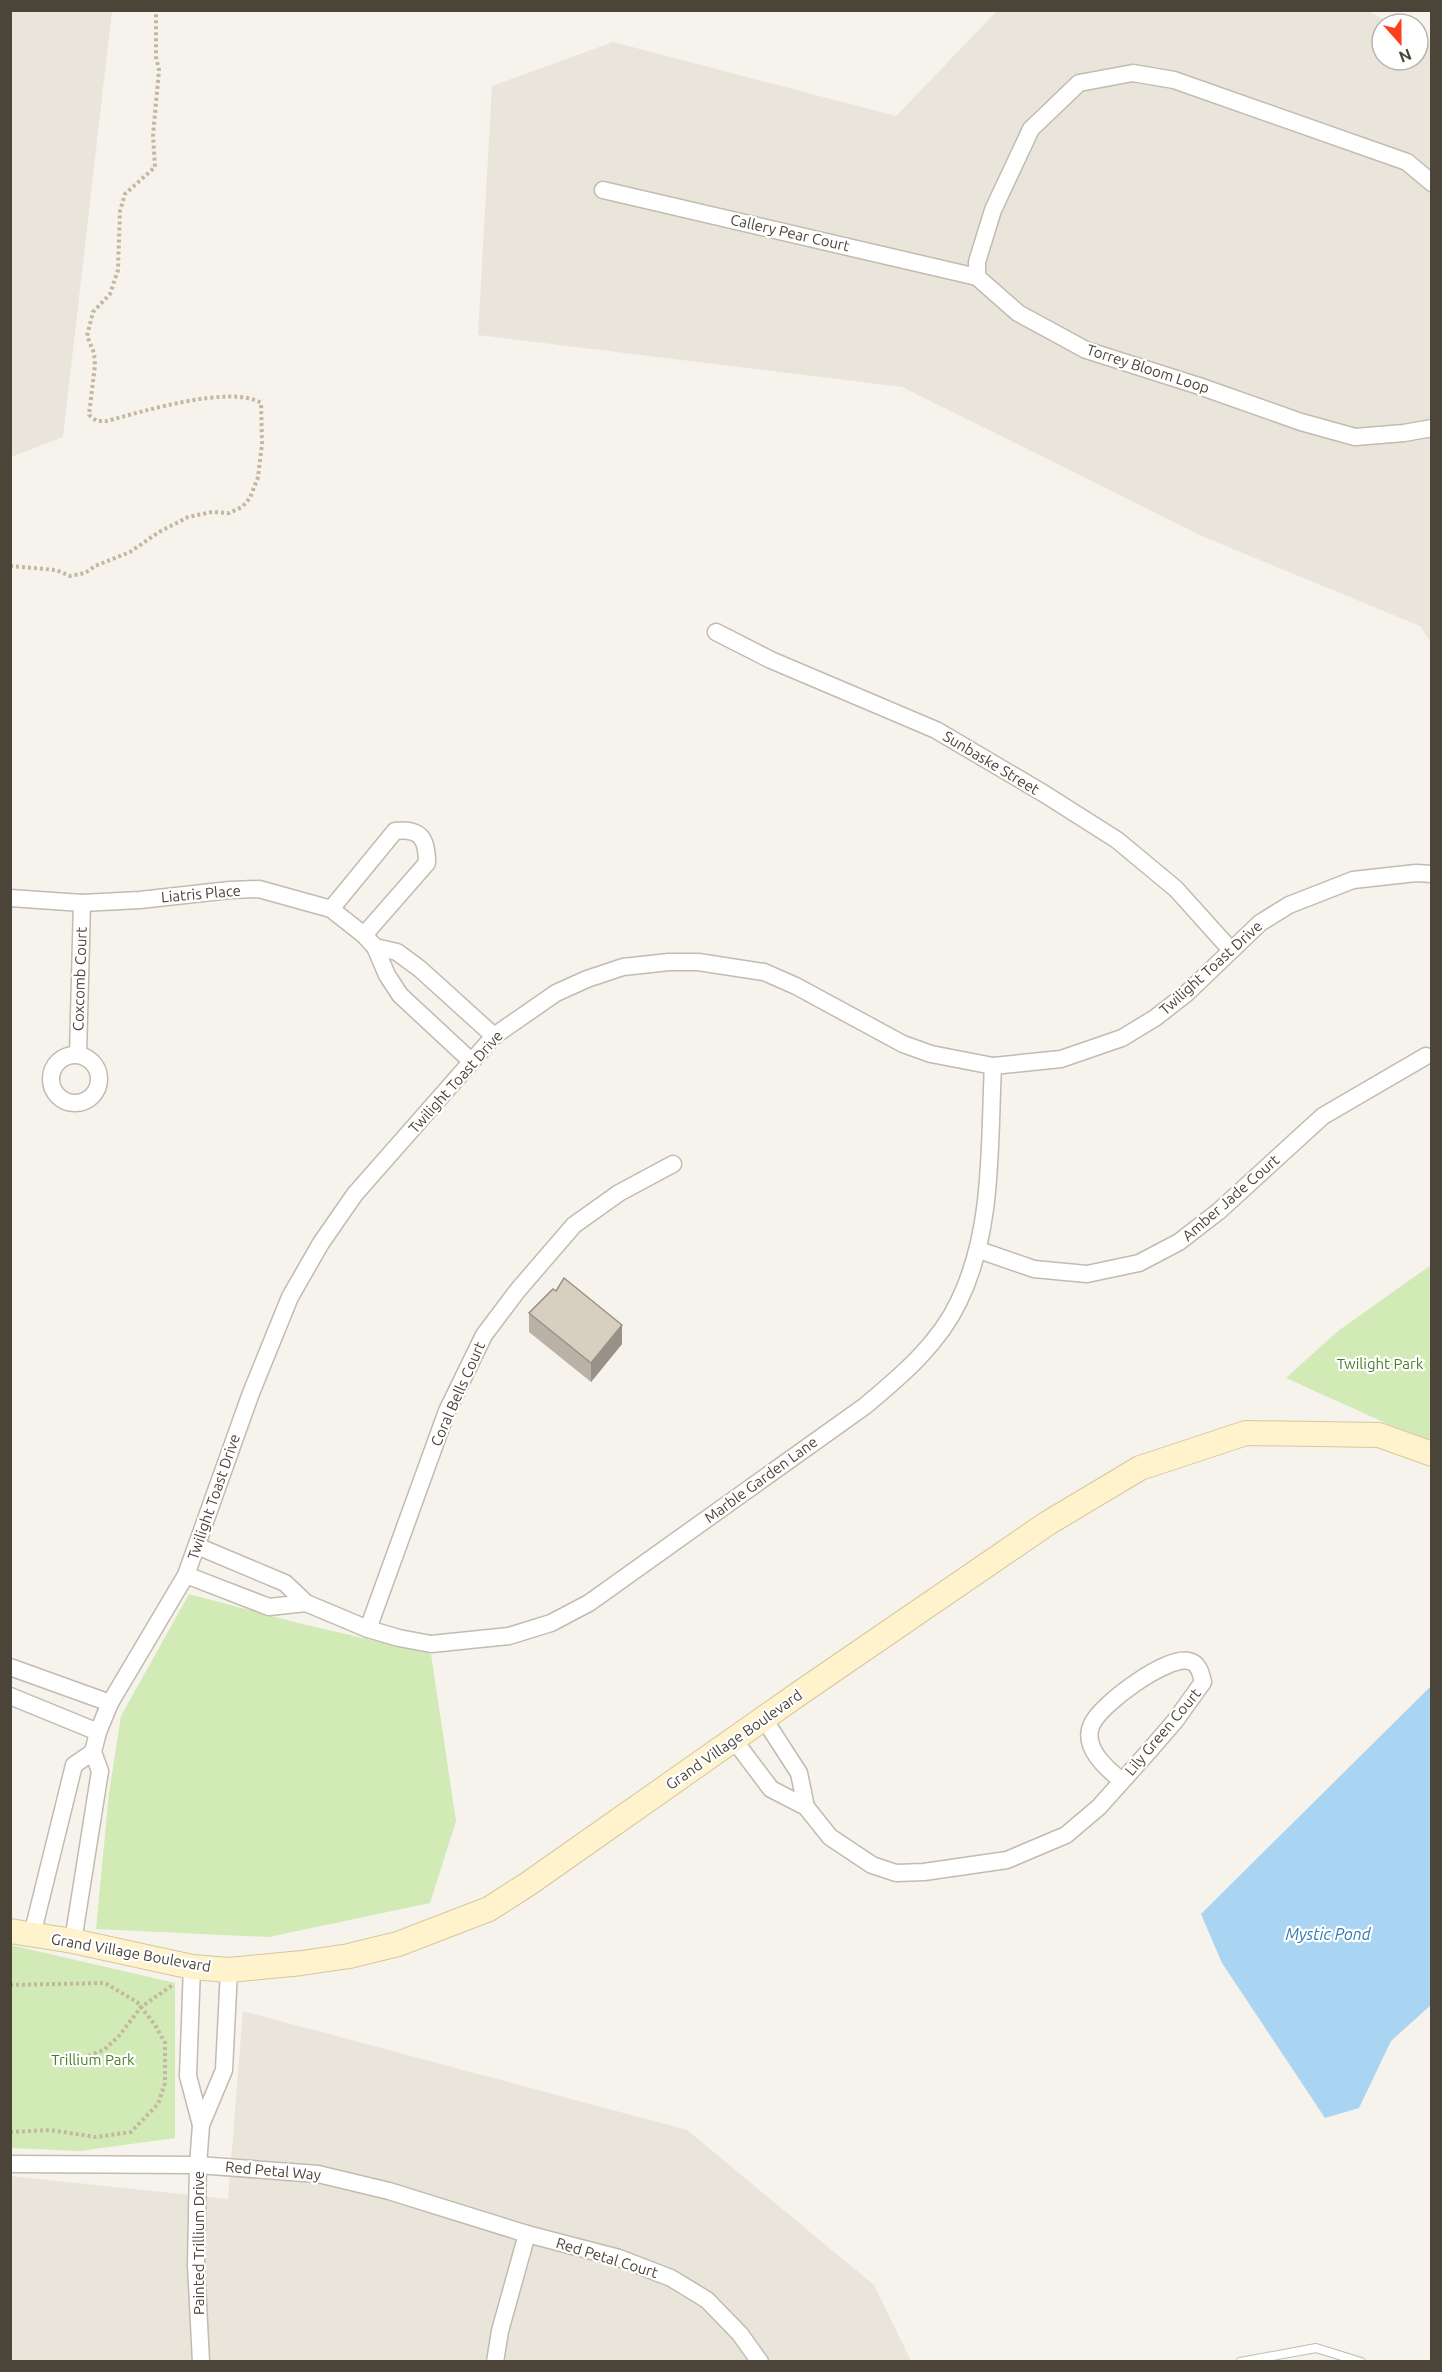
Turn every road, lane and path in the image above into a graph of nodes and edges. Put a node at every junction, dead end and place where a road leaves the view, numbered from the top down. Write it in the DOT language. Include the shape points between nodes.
graph roads {
  1 [pos="156,10"];
  2 [pos="1431,183"];
  3 [pos="603,190"];
  4 [pos="976,277"];
  5 [pos="1431,428"];
  6 [pos="10,566"];
  7 [pos="716,632"];
  8 [pos="1431,874"];
  9 [pos="10,898"];
  10 [pos="82,903"];
  11 [pos="331,909"];
  12 [pos="370,941"];
  13 [pos="1230,949"];
  14 [pos="494,1036"];
  15 [pos="78,1054"];
  16 [pos="1426,1056"];
  17 [pos="471,1060"];
  18 [pos="993,1066"];
  19 [pos="673,1164"];
  20 [pos="979,1250"];
  21 [pos="1431,1455"];
  22 [pos="197,1546"];
  23 [pos="186,1575"];
  24 [pos="306,1603"];
  25 [pos="368,1629"];
  26 [pos="10,1667"];
  27 [pos="10,1696"];
  28 [pos="110,1703"];
  29 [pos="764,1719"];
  30 [pos="98,1732"];
  31 [pos="734,1740"];
  32 [pos="93,1752"];
  33 [pos="1122,1781"];
  34 [pos="806,1808"];
  35 [pos="21,1933"];
  36 [pos="73,1941"];
  37 [pos="229,1970"];
  38 [pos="186,1974"];
  39 [pos="12,1985"];
  40 [pos="10,1991"];
  41 [pos="141,2007"];
  42 [pos="77,2060"];
  43 [pos="201,2125"];
  44 [pos="10,2132"];
  45 [pos="10,2163"];
  46 [pos="198,2165"];
  47 [pos="527,2234"];
  48 [pos="201,2361"];
  49 [pos="495,2361"];
  50 [pos="760,2361"];
  51 [pos="1240,2361"];
  52 [pos="1361,2361"];
  1 -- 6 [label="path" via="159,70 153,135 155,167 125,195 120,211 118,270 110,294 93,312 87,336 95,365 89,415 97,422 176,403 243,396 257,400 262,414 258,477 242,507 229,513 188,517 130,552 85,573 70,576 56,570"];
  2 -- 4 [label="street" via="1407,162 1174,80 1133,73 1079,83 1031,129 993,210"];
  3 -- 4 [label="street, Callery Pear Court"];
  4 -- 5 [label="street, Torrey Bloom Loop" via="1018,313 1086,350 1301,422 1355,437"];
  7 -- 13 [label="street, Sunbaske Street" via="771,660 936,730 1043,794 1117,840 1176,889"];
  8 -- 13 [label="street, Twilight Toast Drive" via="1353,880 1289,905"];
  9 -- 10 [label="street, Liatris Place"];
  10 -- 11 [label="street, Liatris Place" via="258,889"];
  10 -- 15 [label="street, Coxcomb Court"];
  11 -- 12 [label="street, Liatris Place"];
  11 -- 12 [label="street" via="395,831 415,832 427,848 427,863"];
  12 -- 14 [label="street, Liatris Place" via="397,952 420,969"];
  12 -- 17 [label="street, Liatris Place" via="400,995"];
  13 -- 18 [label="street, Twilight Toast Drive" via="1187,993 1122,1038 1061,1059"];
  14 -- 17 [label="street, Twilight Toast Drive"];
  14 -- 18 [label="street, Twilight Toast Drive" via="556,993 586,979 623,967 698,962 764,972 903,1044 931,1054"];
  16 -- 20 [label="street, Amber Jade Court" via="1323,1116 1219,1211 1179,1242 1139,1263 1087,1274 1034,1269"];
  17 -- 22 [label="street, Twilight Toast Drive" via="355,1194 290,1297"];
  18 -- 20 [label="street, Marble Garden Lane"];
  19 -- 25 [label="street, Coral Bells Court" via="619,1193 574,1225 484,1335 447,1412"];
  20 -- 25 [label="street, Marble Garden Lane" via="959,1302 906,1373 589,1603 551,1623 509,1636 466,1642 431,1644"];
  21 -- 29 [label="street, Grand Village Boulevard" via="1379,1436 1246,1433 1140,1468 1048,1523"];
  22 -- 23 [label="street, Twilight Toast Drive"];
  22 -- 24 [label="street, Marble Garden Lane" via="285,1582"];
  23 -- 24 [label="street, Marble Garden Lane" via="269,1607"];
  23 -- 28 [label="street, Twilight Toast Drive"];
  24 -- 25 [label="street, Marble Garden Lane"];
  26 -- 28 [label="street"];
  27 -- 30 [label="street"];
  28 -- 30 [label="street, Twilight Toast Drive"];
  29 -- 31 [label="street, Grand Village Boulevard"];
  29 -- 34 [label="street, Lily Green Court" via="800,1773"];
  30 -- 32 [label="street, Twilight Toast Drive"];
  31 -- 34 [label="street, Lily Green Court" via="771,1789"];
  31 -- 37 [label="street, Grand Village Boulevard" via="489,1909 398,1944 302,1963"];
  32 -- 35 [label="street" via="74,1765"];
  32 -- 36 [label="street, Twilight Toast Drive" via="100,1771"];
  33 -- 33 [label="street, Lily Green Court" via="1175,1721 1203,1682 1198,1667 1190,1661 1173,1661 1152,1671 1104,1709 1091,1725 1091,1744 1101,1764"];
  33 -- 34 [label="street, Lily Green Court" via="1066,1835 1007,1860 924,1872 896,1873 872,1865 830,1837"];
  35 -- 36 [label="street, Grand Village Boulevard"];
  36 -- 38 [label="street, Grand Village Boulevard"];
  37 -- 38 [label="street, Grand Village Boulevard"];
  37 -- 43 [label="street, Painted Trillium Drive" via="224,2070"];
  38 -- 41 [label="path"];
  38 -- 43 [label="street, Painted Trillium Drive" via="189,2076"];
  39 -- 40 [label="path"];
  39 -- 41 [label="path" via="105,1983"];
  41 -- 42 [label="path" via="104,2050"];
  41 -- 44 [label="path" via="165,2043 165,2083 158,2104 131,2132 96,2137 50,2130"];
  43 -- 46 [label="street, Painted Trillium Drive"];
  45 -- 46 [label="street, Red Petal Way"];
  46 -- 47 [label="street, Red Petal Way" via="318,2174 389,2191"];
  46 -- 48 [label="street, Painted Trillium Drive" via="196,2265"];
  47 -- 49 [label="street"];
  47 -- 50 [label="street, Red Petal Court" via="619,2258 671,2278 707,2300"];
  51 -- 52 [label="lane" via="1316,2348"];
}
